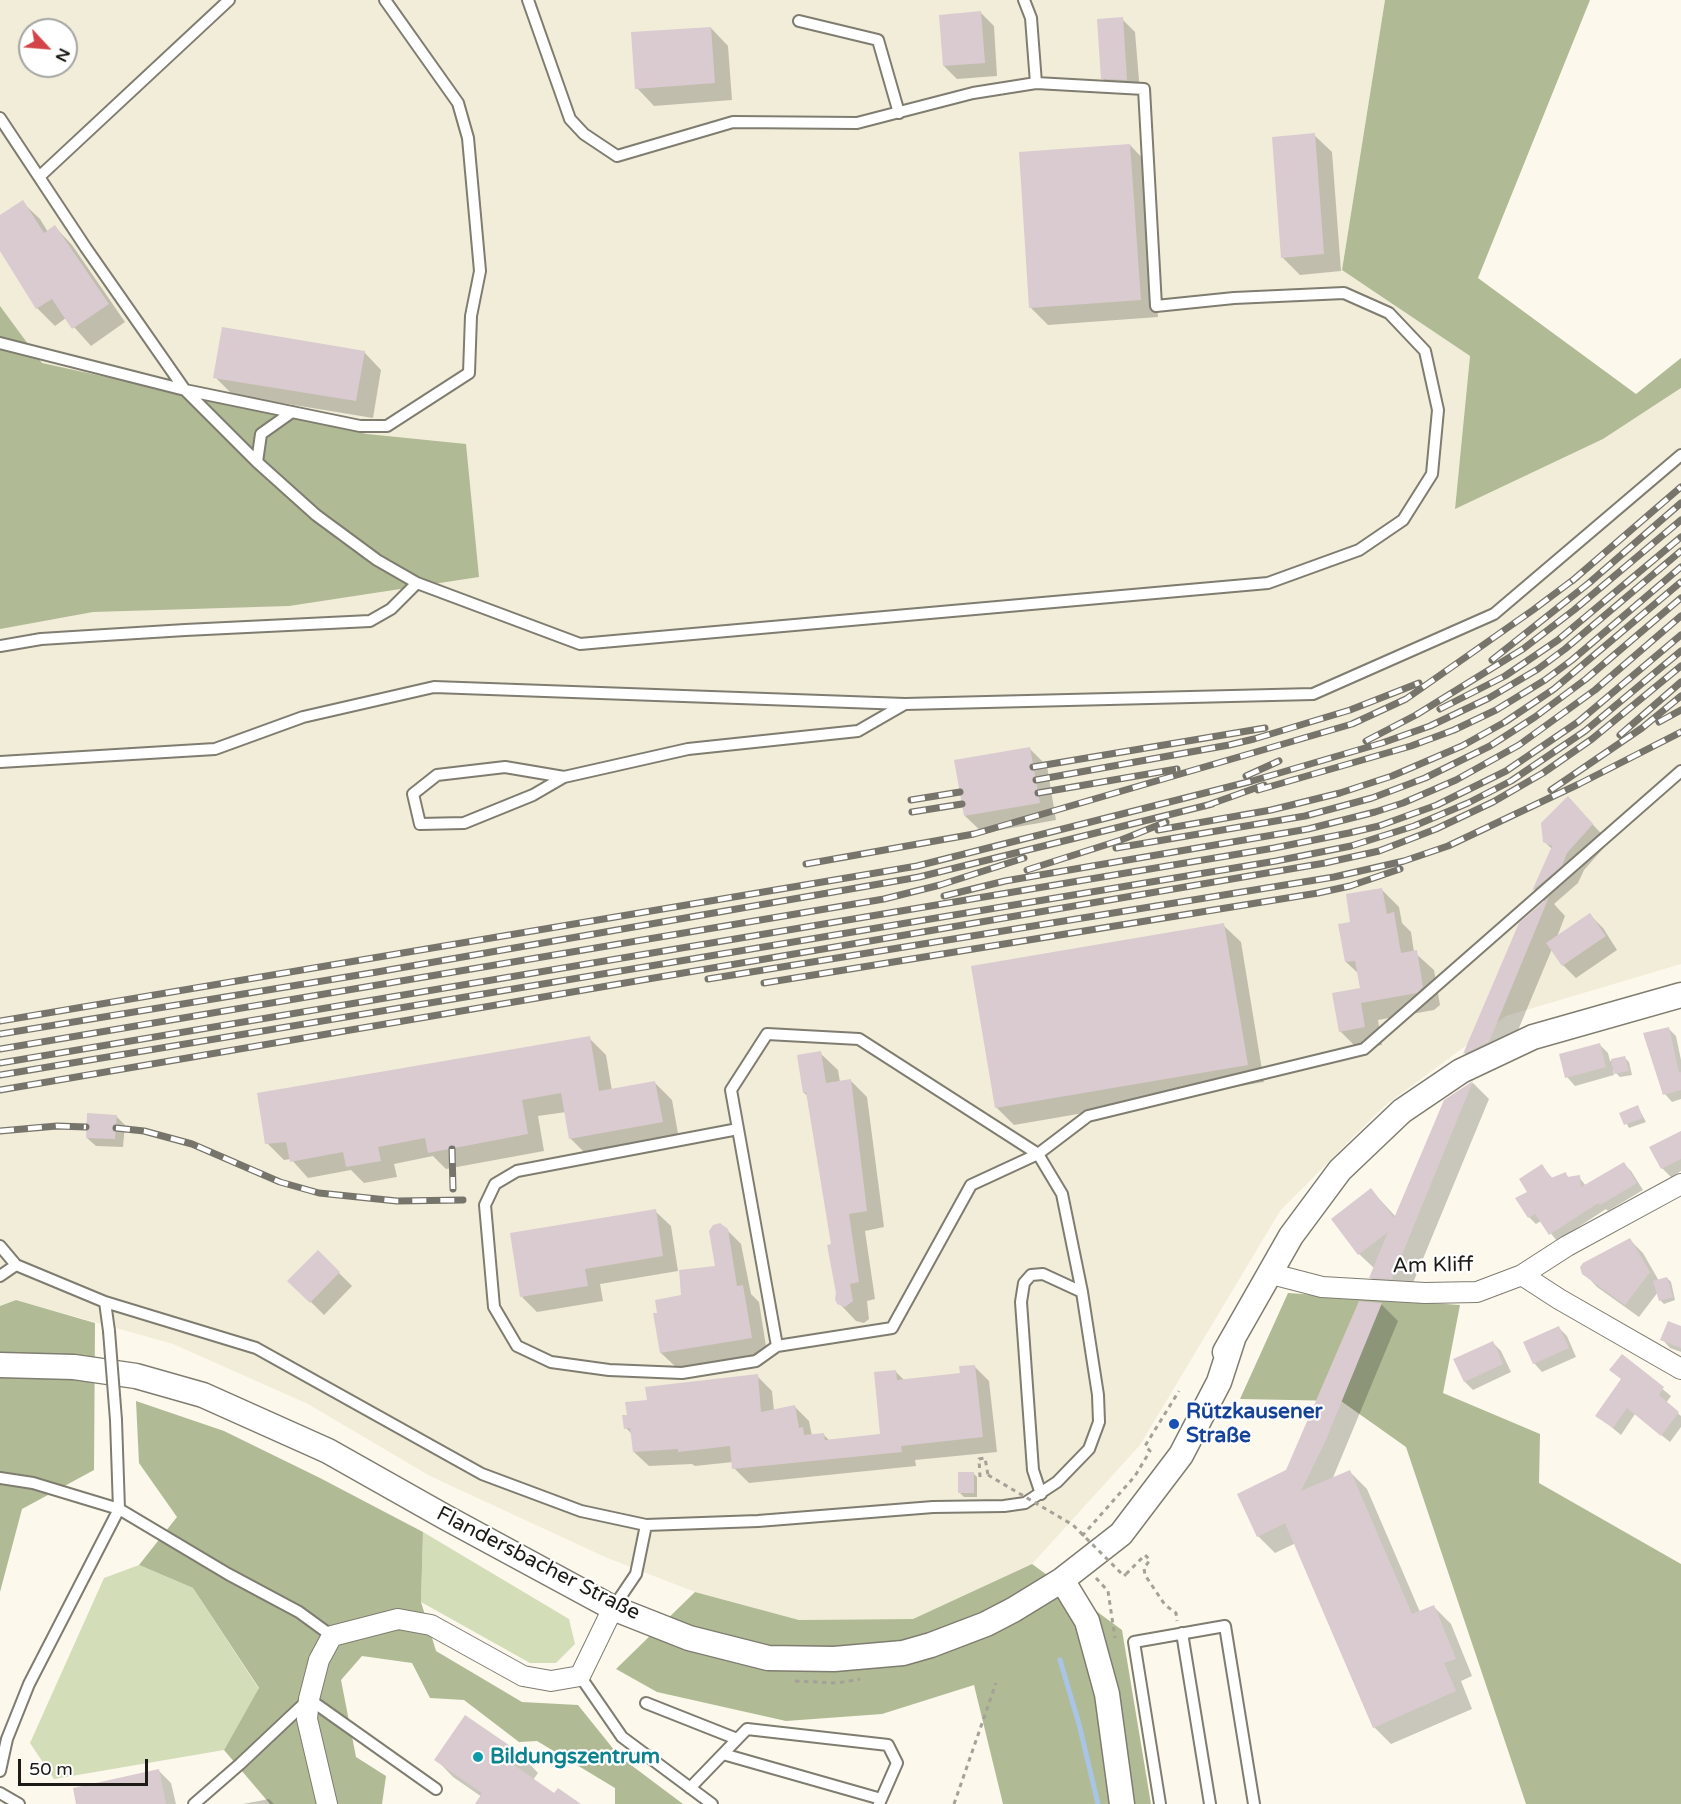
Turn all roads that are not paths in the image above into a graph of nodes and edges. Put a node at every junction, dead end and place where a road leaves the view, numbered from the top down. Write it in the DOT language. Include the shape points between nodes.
graph roads {
  1 [pos="228,0"];
  2 [pos="385,0"];
  3 [pos="528,0"];
  4 [pos="535,0"];
  5 [pos="1024,0"];
  6 [pos="799,21"];
  7 [pos="1036,83"];
  8 [pos="899,113"];
  9 [pos="0,118"];
  10 [pos="39,177"];
  11 [pos="0,343"];
  12 [pos="185,390"];
  13 [pos="292,412"];
  14 [pos="1681,455"];
  15 [pos="257,462"];
  16 [pos="417,583"];
  17 [pos="0,646"];
  18 [pos="905,704"];
  19 [pos="0,762"];
  20 [pos="1681,771"];
  21 [pos="564,777"];
  22 [pos="1681,995"];
  23 [pos="738,1129"];
  24 [pos="1038,1154"];
  25 [pos="1681,1184"];
  26 [pos="0,1246"];
  27 [pos="16,1264"];
  28 [pos="1268,1273"];
  29 [pos="1522,1275"];
  30 [pos="0,1276"];
  31 [pos="1082,1292"];
  32 [pos="105,1302"];
  33 [pos="777,1346"];
  34 [pos="0,1365"];
  35 [pos="1681,1369"];
  36 [pos="0,1478"];
  37 [pos="1041,1494"];
  38 [pos="119,1509"];
  39 [pos="646,1525"];
  40 [pos="1077,1580"];
  41 [pos="613,1608"];
  42 [pos="1180,1634"];
  43 [pos="332,1636"];
  44 [pos="579,1676"];
  45 [pos="309,1699"];
  46 [pos="646,1702"];
  47 [pos="737,1739"];
  48 [pos="723,1754"];
  49 [pos="0,1771"];
  50 [pos="690,1788"];
  51 [pos="436,1789"];
  52 [pos="0,1793"];
  53 [pos="880,1801"];
  54 [pos="19,1804"];
  55 [pos="194,1804"];
  56 [pos="327,1804"];
  57 [pos="712,1804"];
  58 [pos="1122,1804"];
  59 [pos="1160,1804"];
  60 [pos="1210,1804"];
  61 [pos="1254,1804"];
  1 -- 10 [label="lane"];
  2 -- 13 [label="lane" via="458,104 468,138 480,272 471,316 469,373 387,426 360,426"];
  3 -- 4 [label="lane"];
  3 -- 8 [label="lane" via="570,119 584,134 617,156 733,122 857,123"];
  5 -- 7 [label="lane" via="1031,18"];
  6 -- 8 [label="lane" via="878,40"];
  7 -- 8 [label="lane" via="973,93"];
  7 -- 16 [label="lane" via="1144,89 1156,306 1344,293 1389,313 1425,351 1438,410 1432,474 1403,520 1359,550 1268,583 580,644"];
  9 -- 10 [label="lane"];
  10 -- 12 [label="lane"];
  11 -- 12 [label="lane"];
  12 -- 13 [label="lane"];
  12 -- 15 [label="lane"];
  13 -- 15 [label="lane" via="261,434"];
  14 -- 18 [label="lane" via="1494,614 1314,694"];
  15 -- 16 [label="lane" via="316,515 377,560"];
  16 -- 17 [label="lane" via="391,609 370,621 41,639"];
  18 -- 19 [label="lane" via="434,687 303,717 215,748"];
  18 -- 21 [label="lane" via="858,731 688,748"];
  20 -- 24 [label="lane" via="1364,1049 1088,1116"];
  21 -- 21 [label="lane" via="506,767 436,775 413,794 420,824 464,823 533,795"];
  22 -- 28 [label="street, Flandersbacher Straße" via="1533,1037 1461,1071 1402,1112 1340,1170 1290,1236"];
  23 -- 24 [label="lane" via="731,1090 767,1034 859,1039"];
  23 -- 33 [label="lane"];
  23 -- 33 [label="lane" via="516,1171 495,1184 485,1205 494,1307 517,1346 551,1362 609,1370 682,1373 756,1361"];
  24 -- 31 [label="lane" via="1062,1194"];
  24 -- 33 [label="lane" via="971,1185 892,1328"];
  25 -- 29 [label="street, Am Kliff"];
  26 -- 27 [label="lane"];
  27 -- 30 [label="lane"];
  27 -- 32 [label="lane"];
  28 -- 29 [label="street, Am Kliff" via="1322,1287 1425,1293 1477,1292"];
  28 -- 40 [label="street, Flandersbacher Straße" via="1233,1339 1219,1382 1180,1455 1121,1534"];
  29 -- 35 [label="street"];
  31 -- 37 [label="lane" via="1099,1422 1089,1449"];
  31 -- 37 [label="lane" via="1043,1274 1030,1275 1024,1283 1021,1302 1033,1470"];
  32 -- 38 [label="lane, bridge" via="116,1420"];
  32 -- 39 [label="lane" via="256,1348 482,1474 581,1511"];
  34 -- 41 [label="street, Flandersbacher Straße" via="74,1367 136,1376 203,1395 328,1451"];
  36 -- 38 [label="lane" via="33,1483"];
  37 -- 39 [label="lane" via="1025,1503 1004,1506"];
  38 -- 43 [label="lane" via="298,1612"];
  38 -- 49 [label="lane" via="29,1684"];
  39 -- 41 [label="lane" via="636,1574"];
  40 -- 41 [label="street, Flandersbacher Straße" via="931,1646 903,1653 834,1659 768,1658 689,1638"];
  40 -- 58 [label="street" via="1107,1694"];
  41 -- 44 [label="street"];
  42 -- 59 [label="lane" via="1134,1642"];
  42 -- 60 [label="lane"];
  42 -- 61 [label="lane" via="1224,1626"];
  43 -- 44 [label="street" via="398,1619 431,1625 523,1676 551,1681"];
  43 -- 45 [label="street" via="319,1660"];
  44 -- 50 [label="lane" via="622,1737"];
  45 -- 51 [label="lane"];
  45 -- 55 [label="lane"];
  45 -- 56 [label="street" via="307,1719"];
  46 -- 47 [label="lane"];
  47 -- 48 [label="lane"];
  47 -- 53 [label="lane" via="747,1729 888,1746 897,1764"];
  48 -- 50 [label="lane"];
  48 -- 53 [label="lane"];
  50 -- 57 [label="lane"];
  52 -- 54 [label="lane"];
}
